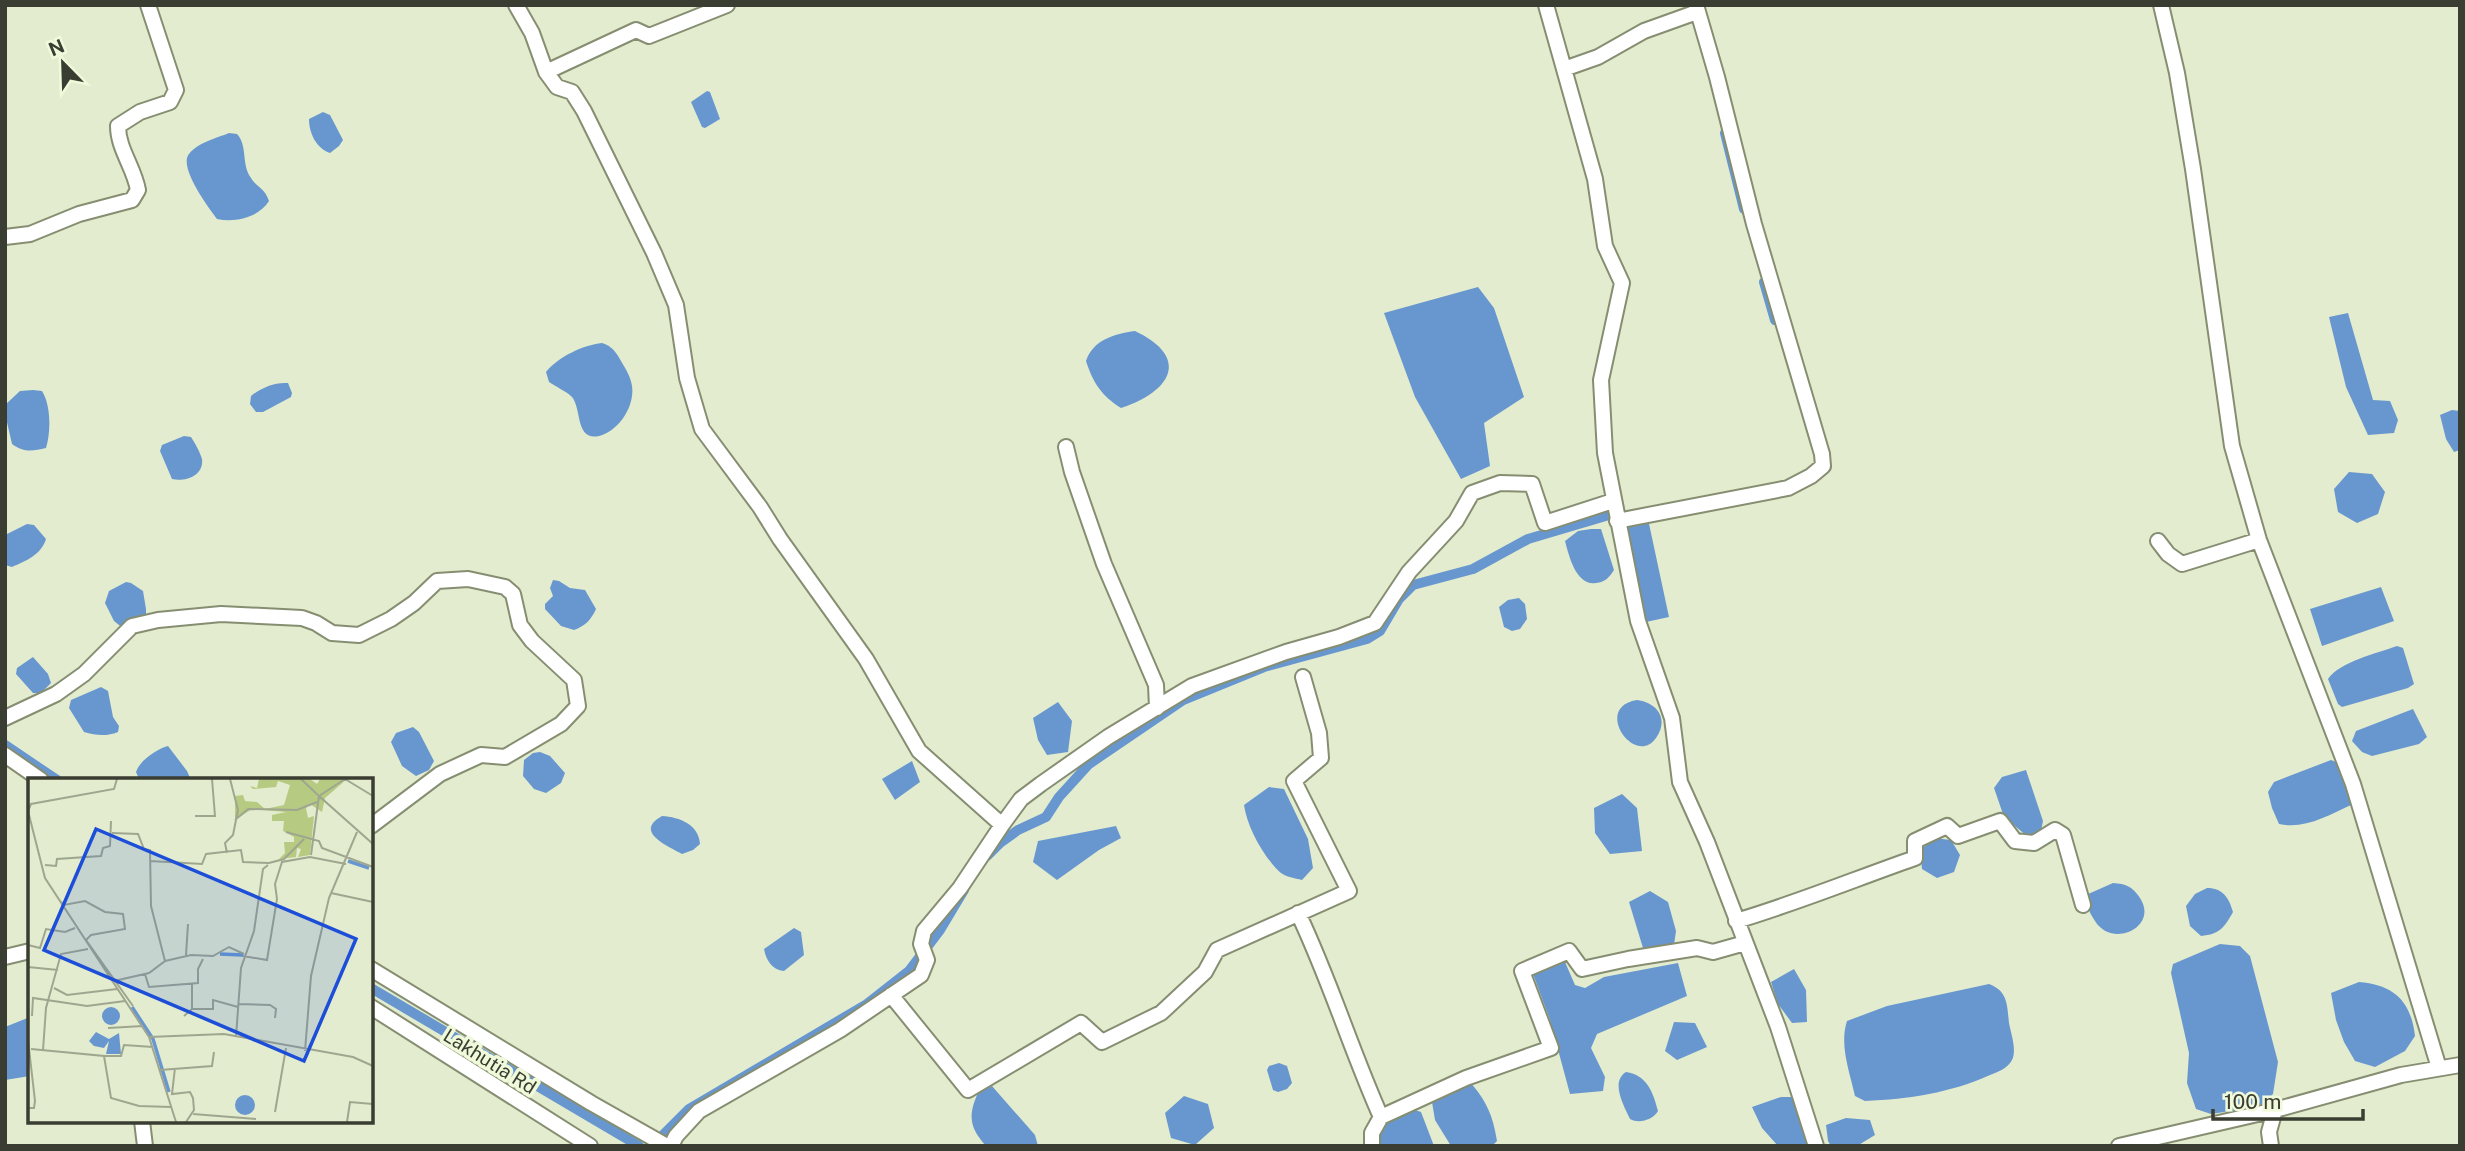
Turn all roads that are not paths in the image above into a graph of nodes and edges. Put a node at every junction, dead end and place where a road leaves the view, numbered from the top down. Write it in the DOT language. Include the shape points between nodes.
graph roads {
  1 [pos="148,5"];
  2 [pos="516,5"];
  3 [pos="727,5"];
  4 [pos="1546,5"];
  5 [pos="2161,5"];
  6 [pos="1697,9"];
  7 [pos="1564,69"];
  8 [pos="546,72"];
  9 [pos="5,237"];
  10 [pos="1066,447"];
  11 [pos="1613,501"];
  12 [pos="1617,521"];
  13 [pos="2259,540"];
  14 [pos="2158,541"];
  15 [pos="1303,677"];
  16 [pos="1157,708"];
  17 [pos="5,718"];
  18 [pos="5,755"];
  19 [pos="38,778"];
  20 [pos="373,824"];
  21 [pos="1002,825"];
  22 [pos="2083,905"];
  23 [pos="1298,913"];
  24 [pos="1736,921"];
  25 [pos="1745,943"];
  26 [pos="28,951"];
  27 [pos="5,957"];
  28 [pos="373,970"];
  29 [pos="891,995"];
  30 [pos="373,1008"];
  31 [pos="2460,1065"];
  32 [pos="2439,1068"];
  33 [pos="2275,1110"];
  34 [pos="1381,1117"];
  35 [pos="142,1123"];
  36 [pos="145,1146"];
  37 [pos="590,1146"];
  38 [pos="669,1146"];
  39 [pos="1372,1146"];
  40 [pos="1816,1146"];
  41 [pos="2119,1146"];
  42 [pos="2271,1146"];
  1 -- 9 [label="street" via="176,90 170,102 118,126 118,140 137,182 132,200"];
  2 -- 8 [label="street" via="533,33"];
  3 -- 8 [label="street" via="649,36 636,30"];
  4 -- 7 [label="street"];
  5 -- 13 [label="street" via="2177,73 2232,446"];
  6 -- 7 [label="street"];
  6 -- 12 [label="street" via="1823,466 1788,488"];
  7 -- 11 [label="street" via="1595,179 1605,246 1622,283 1601,380"];
  8 -- 21 [label="street" via="557,87 572,92 584,111 654,253 676,305 702,429 866,659 919,751"];
  10 -- 16 [label="street" via="1104,564 1156,685"];
  11 -- 12 [label="street"];
  11 -- 16 [label="street" via="1545,523 1532,484 1500,483 1472,493 1456,521 1409,572 1375,623 1192,686"];
  12 -- 24 [label="street" via="1638,621 1672,718 1680,782"];
  13 -- 14 [label="street" via="2182,564"];
  13 -- 32 [label="street" via="2353,784"];
  15 -- 23 [label="street" via="1321,758 1294,781 1349,891"];
  16 -- 21 [label="street" via="1021,799"];
  17 -- 20 [label="street" via="56,694 84,674 132,626 221,614 302,618 332,633 359,635 391,619 437,581 468,579 505,587 513,594 520,625 574,680 578,706 561,724 505,757 481,755 440,774"];
  18 -- 19 [label="street"];
  21 -- 29 [label="street" via="960,888 924,931 921,944 927,960 920,975"];
  22 -- 24 [label="street" via="2063,835 2055,830 2034,844 2015,841 2000,821 1958,836 1947,826 1915,841 1915,858"];
  23 -- 29 [label="street" via="1217,950 1205,972 1161,1013 1102,1042 1081,1023 968,1090"];
  23 -- 34 [label="street"];
  24 -- 25 [label="street"];
  25 -- 34 [label="street" via="1713,952 1697,948 1582,969 1569,951 1522,971 1550,1048 1466,1077"];
  25 -- 40 [label="street"];
  26 -- 27 [label="street"];
  28 -- 38 [label="street"];
  29 -- 38 [label="street" via="840,1030 699,1111"];
  30 -- 37 [label="street, Lakhutia Rd"];
  31 -- 32 [label="street"];
  32 -- 33 [label="street"];
  33 -- 41 [label="street"];
  33 -- 42 [label="street" via="2269,1132"];
  34 -- 39 [label="street" via="1372,1133"];
  35 -- 36 [label="street"];
}
